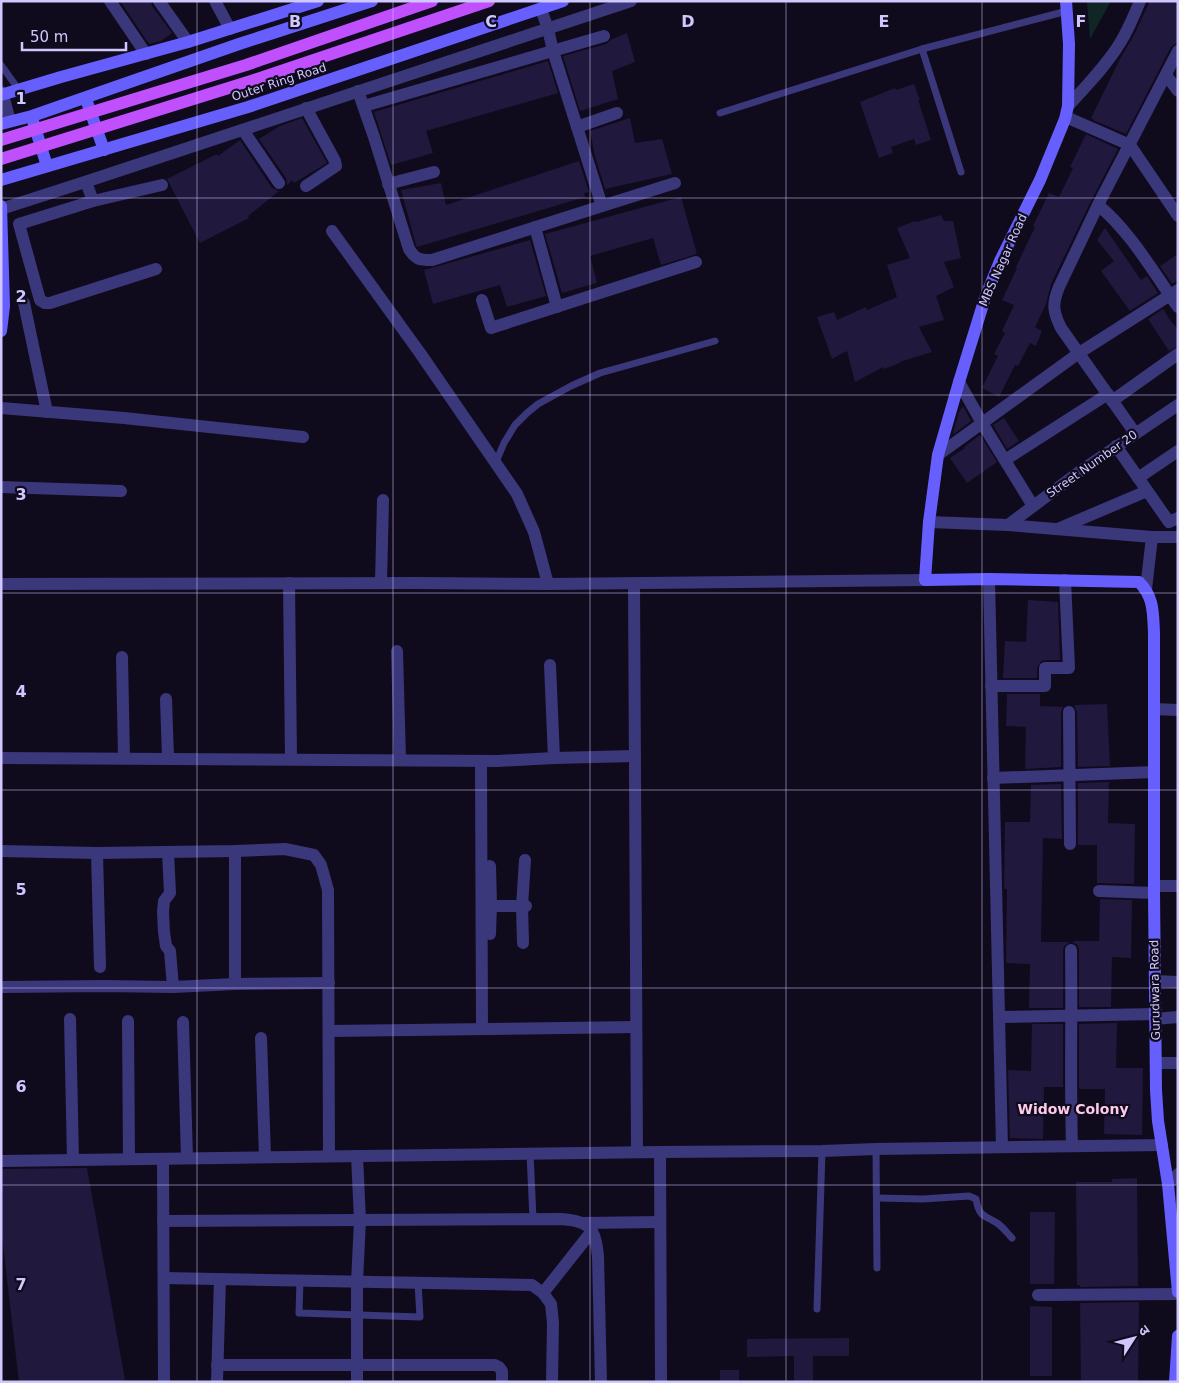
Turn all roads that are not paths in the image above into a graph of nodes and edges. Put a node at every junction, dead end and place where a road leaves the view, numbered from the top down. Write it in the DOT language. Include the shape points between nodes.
graph roads {
  1 [pos="110,1"];
  2 [pos="159,1"];
  3 [pos="215,1"];
  4 [pos="318,1"];
  5 [pos="372,1"];
  6 [pos="432,1"];
  7 [pos="489,1"];
  8 [pos="563,1"];
  9 [pos="631,1"];
  10 [pos="1140,1"];
  11 [pos="1067,6"];
  12 [pos="540,9"];
  13 [pos="230,29"];
  14 [pos="548,29"];
  15 [pos="604,36"];
  16 [pos="188,42"];
  17 [pos="922,49"];
  18 [pos="553,51"];
  19 [pos="1178,51"];
  20 [pos="146,54"];
  21 [pos="1,65"];
  22 [pos="1166,75"];
  23 [pos="19,90"];
  24 [pos="358,91"];
  25 [pos="1178,91"];
  26 [pos="2,94"];
  27 [pos="86,98"];
  28 [pos="364,106"];
  29 [pos="306,108"];
  30 [pos="1067,111"];
  31 [pos="617,113"];
  32 [pos="720,113"];
  33 [pos="32,116"];
  34 [pos="6,123"];
  35 [pos="577,127"];
  36 [pos="243,130"];
  37 [pos="1,140"];
  38 [pos="1130,145"];
  39 [pos="104,150"];
  40 [pos="1,159"];
  41 [pos="47,166"];
  42 [pos="434,172"];
  43 [pos="961,172"];
  44 [pos="1,180"];
  45 [pos="86,182"];
  46 [pos="279,183"];
  47 [pos="675,183"];
  48 [pos="388,184"];
  49 [pos="162,185"];
  50 [pos="306,186"];
  51 [pos="93,202"];
  52 [pos="602,206"];
  53 [pos="1098,206"];
  54 [pos="1,208"];
  55 [pos="1178,216"];
  56 [pos="535,227"];
  57 [pos="332,231"];
  58 [pos="696,262"];
  59 [pos="156,269"];
  60 [pos="1173,293"];
  61 [pos="40,300"];
  62 [pos="482,300"];
  63 [pos="24,302"];
  64 [pos="4,306"];
  65 [pos="557,307"];
  66 [pos="1178,307"];
  67 [pos="1,331"];
  68 [pos="715,342"];
  69 [pos="1078,353"];
  70 [pos="1178,354"];
  71 [pos="959,382"];
  72 [pos="1110,397"];
  73 [pos="1178,405"];
  74 [pos="1,408"];
  75 [pos="47,412"];
  76 [pos="982,423"];
  77 [pos="1135,433"];
  78 [pos="303,437"];
  79 [pos="1116,446"];
  80 [pos="1178,451"];
  81 [pos="938,455"];
  82 [pos="1005,460"];
  83 [pos="496,462"];
  84 [pos="1138,478"];
  85 [pos="1,487"];
  86 [pos="121,491"];
  87 [pos="1147,491"];
  88 [pos="382,500"];
  89 [pos="1033,506"];
  90 [pos="1178,518"];
  91 [pos="929,522"];
  92 [pos="1008,525"];
  93 [pos="1057,529"];
  94 [pos="1152,537"];
  95 [pos="1178,537"];
  96 [pos="989,579"];
  97 [pos="925,580"];
  98 [pos="1065,580"];
  99 [pos="290,583"];
  100 [pos="381,583"];
  101 [pos="634,583"];
  102 [pos="1,584"];
  103 [pos="548,584"];
  104 [pos="1146,589"];
  105 [pos="398,650"];
  106 [pos="122,657"];
  107 [pos="550,666"];
  108 [pos="991,686"];
  109 [pos="166,699"];
  110 [pos="1154,710"];
  111 [pos="1178,710"];
  112 [pos="1069,712"];
  113 [pos="635,756"];
  114 [pos="1,758"];
  115 [pos="124,758"];
  116 [pos="168,758"];
  117 [pos="554,758"];
  118 [pos="290,759"];
  119 [pos="400,760"];
  120 [pos="482,761"];
  121 [pos="1154,772"];
  122 [pos="1069,775"];
  123 [pos="993,778"];
  124 [pos="1070,844"];
  125 [pos="1,851"];
  126 [pos="235,851"];
  127 [pos="168,852"];
  128 [pos="97,853"];
  129 [pos="490,856"];
  130 [pos="525,860"];
  131 [pos="1178,886"];
  132 [pos="1154,889"];
  133 [pos="1099,891"];
  134 [pos="486,906"];
  135 [pos="524,906"];
  136 [pos="523,943"];
  137 [pos="1071,950"];
  138 [pos="489,952"];
  139 [pos="100,967"];
  140 [pos="1155,981"];
  141 [pos="1178,982"];
  142 [pos="329,983"];
  143 [pos="235,984"];
  144 [pos="1,987"];
  145 [pos="173,988"];
  146 [pos="1072,1016"];
  147 [pos="1155,1016"];
  148 [pos="999,1017"];
  149 [pos="1178,1017"];
  150 [pos="70,1019"];
  151 [pos="128,1020"];
  152 [pos="183,1022"];
  153 [pos="636,1027"];
  154 [pos="482,1029"];
  155 [pos="329,1031"];
  156 [pos="262,1038"];
  157 [pos="1156,1063"];
  158 [pos="1178,1063"];
  159 [pos="1162,1144"];
  160 [pos="1072,1146"];
  161 [pos="1002,1147"];
  162 [pos="876,1148"];
  163 [pos="822,1151"];
  164 [pos="638,1152"];
  165 [pos="660,1152"];
  166 [pos="530,1154"];
  167 [pos="329,1156"];
  168 [pos="357,1156"];
  169 [pos="265,1157"];
  170 [pos="187,1158"];
  171 [pos="130,1159"];
  172 [pos="163,1159"];
  173 [pos="73,1160"];
  174 [pos="1,1161"];
  175 [pos="1178,1174"];
  176 [pos="1168,1184"];
  177 [pos="877,1198"];
  178 [pos="360,1220"];
  179 [pos="533,1220"];
  180 [pos="163,1221"];
  181 [pos="660,1222"];
  182 [pos="588,1227"];
  183 [pos="1012,1238"];
  184 [pos="877,1268"];
  185 [pos="164,1278"];
  186 [pos="220,1279"];
  187 [pos="300,1280"];
  188 [pos="357,1282"];
  189 [pos="418,1283"];
  190 [pos="543,1293"];
  191 [pos="1178,1293"];
  192 [pos="1038,1295"];
  193 [pos="818,1310"];
  194 [pos="357,1316"];
  195 [pos="1178,1336"];
  196 [pos="218,1365"];
  197 [pos="357,1365"];
  198 [pos="1176,1377"];
  199 [pos="164,1382"];
  200 [pos="217,1382"];
  201 [pos="357,1382"];
  202 [pos="502,1382"];
  203 [pos="552,1382"];
  204 [pos="602,1382"];
  205 [pos="662,1382"];
  1 -- 20 [label="street"];
  2 -- 16 [label="street"];
  3 -- 13 [label="street"];
  4 -- 13 [label="street"];
  5 -- 27 [label="street"];
  6 -- 37 [label="main road, bridge" via="246,65"];
  7 -- 40 [label="main road, Outer Ring Road, bridge" via="251,81"];
  8 -- 12 [label="street, Outer Ring Road"];
  9 -- 14 [label="street"];
  10 -- 30 [label="street" via="1120,44"];
  11 -- 17 [label="lane"];
  11 -- 30 [label="street, MBS Nagar Road" via="1070,65"];
  12 -- 14 [label="street"];
  12 -- 39 [label="street, Outer Ring Road" via="248,107"];
  13 -- 16 [label="street"];
  14 -- 18 [label="street"];
  14 -- 24 [label="street"];
  15 -- 18 [label="street"];
  16 -- 20 [label="street"];
  17 -- 32 [label="lane"];
  17 -- 43 [label="lane"];
  18 -- 28 [label="street"];
  18 -- 35 [label="street"];
  19 -- 22 [label="street"];
  20 -- 23 [label="street"];
  21 -- 23 [label="lane"];
  22 -- 25 [label="street"];
  22 -- 38 [label="street"];
  23 -- 26 [label="street"];
  24 -- 28 [label="street"];
  24 -- 29 [label="street"];
  26 -- 34 [label="street"];
  27 -- 33 [label="street"];
  27 -- 39 [label="street"];
  28 -- 48 [label="street"];
  29 -- 36 [label="street"];
  29 -- 50 [label="street" via="336,166"];
  30 -- 38 [label="street"];
  30 -- 71 [label="street, MBS Nagar Road" via="1040,180 988,291"];
  31 -- 35 [label="street"];
  33 -- 34 [label="street"];
  33 -- 41 [label="street"];
  35 -- 52 [label="street"];
  36 -- 45 [label="street"];
  36 -- 46 [label="street"];
  38 -- 53 [label="street"];
  38 -- 55 [label="street"];
  39 -- 41 [label="street, Outer Ring Road"];
  41 -- 44 [label="street, Outer Ring Road"];
  42 -- 48 [label="street"];
  45 -- 51 [label="street"];
  45 -- 54 [label="street"];
  47 -- 52 [label="street"];
  48 -- 56 [label="street" via="409,249 415,257 423,260 432,260"];
  49 -- 51 [label="street"];
  51 -- 61 [label="street" via="19,224"];
  52 -- 56 [label="street"];
  53 -- 60 [label="street" via="1112,217"];
  53 -- 69 [label="street" via="1054,299 1054,314"];
  54 -- 64 [label="street"];
  56 -- 65 [label="street"];
  57 -- 83 [label="street"];
  58 -- 65 [label="street"];
  59 -- 61 [label="street" via="50,303"];
  60 -- 66 [label="street"];
  60 -- 69 [label="street"];
  61 -- 63 [label="street"];
  62 -- 65 [label="street" via="491,328"];
  63 -- 64 [label="street"];
  63 -- 75 [label="street"];
  64 -- 67 [label="street"];
  68 -- 83 [label="lane" via="600,373 538,404 515,425"];
  69 -- 72 [label="street"];
  69 -- 76 [label="street"];
  70 -- 72 [label="street"];
  71 -- 76 [label="street"];
  71 -- 81 [label="street, MBS Nagar Road"];
  72 -- 77 [label="street"];
  72 -- 82 [label="street"];
  73 -- 77 [label="street, Street Number 20"];
  74 -- 75 [label="street"];
  75 -- 78 [label="street"];
  76 -- 81 [label="street"];
  76 -- 82 [label="street"];
  77 -- 79 [label="street, Street Number 20"];
  79 -- 84 [label="street"];
  79 -- 89 [label="street, Street Number 20"];
  80 -- 84 [label="street"];
  81 -- 91 [label="street, MBS Nagar Road"];
  82 -- 89 [label="street"];
  83 -- 103 [label="street" via="517,494 534,532"];
  84 -- 87 [label="street"];
  85 -- 86 [label="street"];
  87 -- 90 [label="street" via="1169,522"];
  87 -- 93 [label="street"];
  88 -- 100 [label="street"];
  89 -- 92 [label="street, Street Number 20"];
  91 -- 92 [label="street"];
  91 -- 97 [label="street, MBS Nagar Road"];
  92 -- 93 [label="street"];
  93 -- 94 [label="street"];
  94 -- 95 [label="street"];
  94 -- 104 [label="street"];
  96 -- 97 [label="street"];
  96 -- 98 [label="street"];
  96 -- 108 [label="street"];
  97 -- 101 [label="street"];
  98 -- 104 [label="street" via="1139,582"];
  98 -- 108 [label="street" via="1069,668 1045,668 1045,686"];
  99 -- 100 [label="street"];
  99 -- 102 [label="street"];
  99 -- 118 [label="street"];
  100 -- 103 [label="street"];
  101 -- 103 [label="street"];
  101 -- 113 [label="street"];
  104 -- 110 [label="street, Gurudwara Road" via="1153,612"];
  105 -- 119 [label="street"];
  106 -- 115 [label="street"];
  107 -- 117 [label="street"];
  108 -- 123 [label="street"];
  109 -- 116 [label="street"];
  110 -- 111 [label="street"];
  110 -- 121 [label="street, Gurudwara Road"];
  112 -- 122 [label="street"];
  113 -- 117 [label="street"];
  113 -- 153 [label="street"];
  114 -- 115 [label="street"];
  115 -- 116 [label="street"];
  116 -- 118 [label="street"];
  117 -- 120 [label="street"];
  118 -- 119 [label="street"];
  119 -- 120 [label="street"];
  120 -- 134 [label="street"];
  121 -- 122 [label="street"];
  121 -- 132 [label="street, Gurudwara Road"];
  122 -- 123 [label="street"];
  122 -- 124 [label="street"];
  123 -- 148 [label="street"];
  125 -- 128 [label="street"];
  126 -- 127 [label="street"];
  126 -- 142 [label="street" via="285,849 314,855 321,865 328,890"];
  126 -- 143 [label="street"];
  127 -- 128 [label="street"];
  127 -- 145 [label="street" via="170,893 164,901 163,912"];
  128 -- 139 [label="street"];
  129 -- 134 [label="street"];
  130 -- 135 [label="street"];
  131 -- 132 [label="street"];
  132 -- 133 [label="street"];
  132 -- 140 [label="street, Gurudwara Road"];
  134 -- 135 [label="street"];
  134 -- 138 [label="street"];
  134 -- 154 [label="street"];
  135 -- 136 [label="street"];
  137 -- 146 [label="street"];
  140 -- 141 [label="street"];
  140 -- 147 [label="street, Gurudwara Road"];
  142 -- 143 [label="street"];
  142 -- 155 [label="street"];
  143 -- 145 [label="street"];
  144 -- 145 [label="street"];
  146 -- 147 [label="street"];
  146 -- 148 [label="street"];
  146 -- 160 [label="street"];
  147 -- 149 [label="street"];
  147 -- 157 [label="street, Gurudwara Road"];
  148 -- 161 [label="street"];
  150 -- 173 [label="street"];
  151 -- 171 [label="street"];
  152 -- 170 [label="street"];
  153 -- 154 [label="street"];
  153 -- 164 [label="street"];
  154 -- 155 [label="street"];
  155 -- 167 [label="street"];
  156 -- 169 [label="street"];
  157 -- 158 [label="street"];
  157 -- 159 [label="street, Gurudwara Road"];
  159 -- 160 [label="street"];
  159 -- 176 [label="street, Gurudwara Road"];
  160 -- 161 [label="street"];
  161 -- 162 [label="street"];
  162 -- 163 [label="street"];
  162 -- 177 [label="lane"];
  163 -- 165 [label="street"];
  163 -- 193 [label="lane"];
  164 -- 165 [label="street"];
  164 -- 166 [label="street"];
  165 -- 181 [label="street"];
  166 -- 168 [label="street"];
  166 -- 179 [label="lane"];
  167 -- 168 [label="street"];
  167 -- 169 [label="street"];
  168 -- 178 [label="street"];
  169 -- 170 [label="street"];
  170 -- 172 [label="street"];
  171 -- 172 [label="street"];
  171 -- 173 [label="street"];
  172 -- 180 [label="street"];
  173 -- 174 [label="street"];
  175 -- 176 [label="street"];
  176 -- 191 [label="street, Gurudwara Road"];
  177 -- 183 [label="lane" via="969,1196 976,1199 984,1217"];
  177 -- 184 [label="lane"];
  178 -- 179 [label="street"];
  178 -- 180 [label="street"];
  178 -- 188 [label="street"];
  179 -- 182 [label="street" via="576,1220"];
  180 -- 185 [label="street"];
  181 -- 182 [label="street"];
  181 -- 205 [label="street"];
  182 -- 190 [label="street"];
  182 -- 204 [label="street" via="596,1241 598,1256"];
  185 -- 186 [label="street"];
  185 -- 199 [label="street"];
  186 -- 187 [label="street"];
  186 -- 196 [label="street"];
  187 -- 188 [label="street"];
  187 -- 194 [label="lane" via="299,1313"];
  188 -- 189 [label="street"];
  188 -- 194 [label="street"];
  189 -- 190 [label="street" via="532,1285"];
  189 -- 194 [label="lane" via="420,1317"];
  190 -- 203 [label="street" via="551,1304 552,1313"];
  191 -- 192 [label="street"];
  194 -- 197 [label="street"];
  195 -- 198 [label="street"];
  196 -- 197 [label="street"];
  196 -- 200 [label="street"];
  197 -- 201 [label="street"];
  197 -- 202 [label="street" via="495,1365 502,1371"];
}
